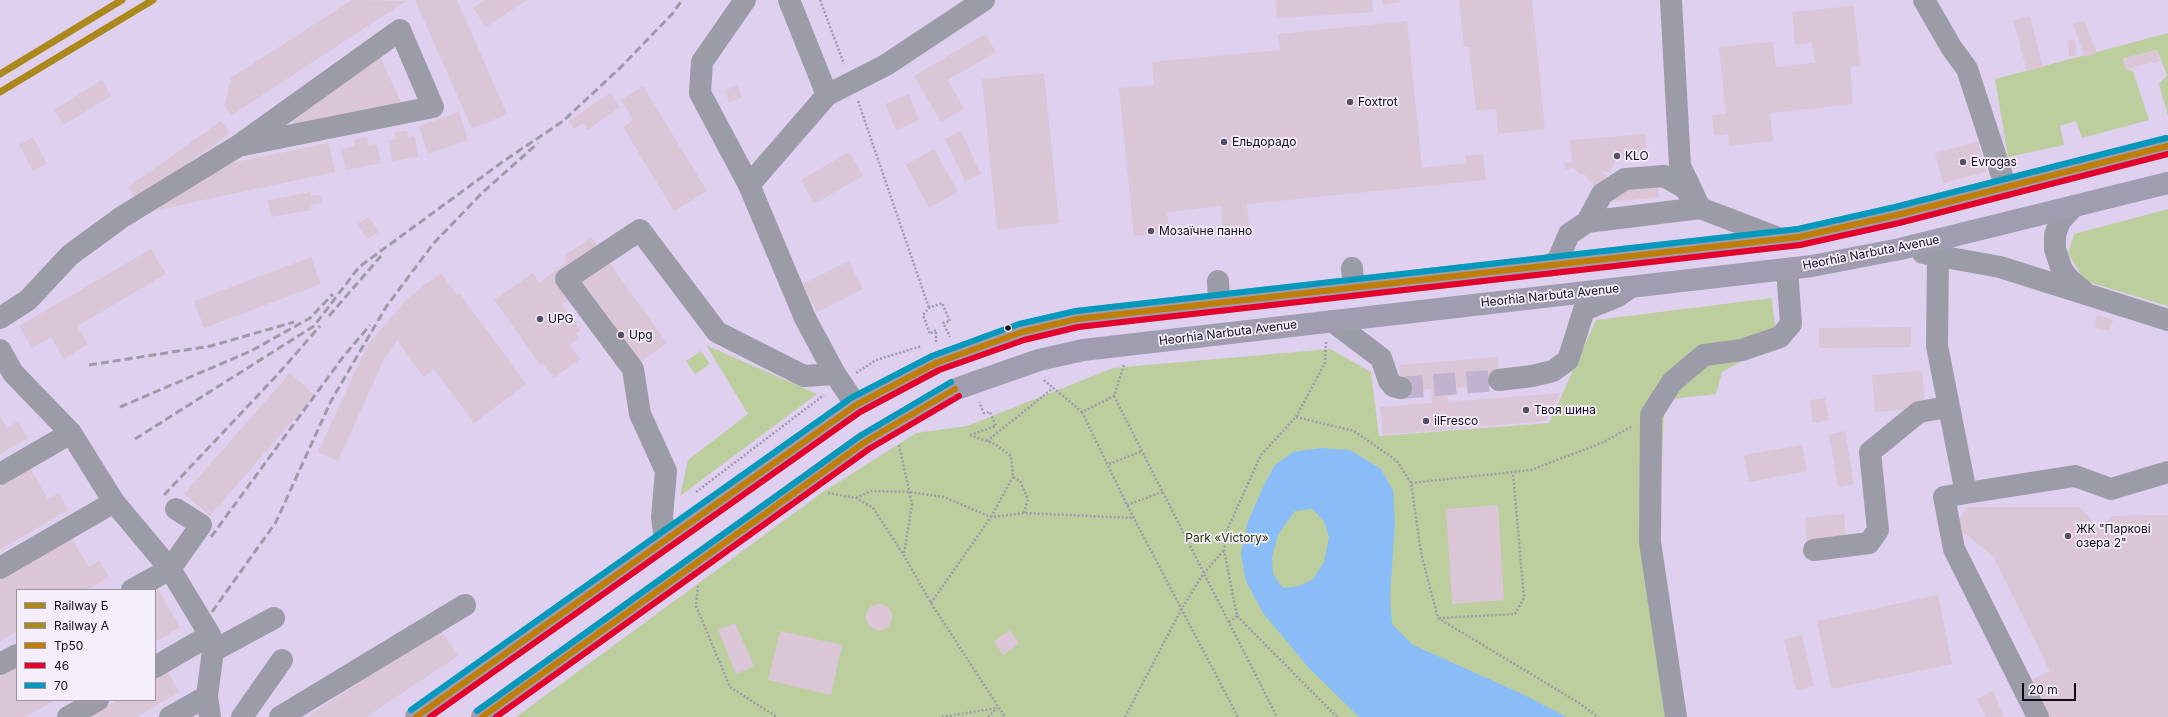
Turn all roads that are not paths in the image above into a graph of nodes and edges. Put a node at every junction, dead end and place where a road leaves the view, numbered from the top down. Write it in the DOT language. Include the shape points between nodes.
graph roads {
  1 [pos="745,0"];
  2 [pos="789,0"];
  3 [pos="984,0"];
  4 [pos="1671,0"];
  5 [pos="1924,0"];
  6 [pos="827,95"];
  7 [pos="238,146"];
  8 [pos="2168,146"];
  9 [pos="2168,182"];
  10 [pos="749,185"];
  11 [pos="2006,188"];
  12 [pos="2074,206"];
  13 [pos="1700,208"];
  14 [pos="1587,222"];
  15 [pos="1781,239"];
  16 [pos="1900,249"];
  17 [pos="1938,256"];
  18 [pos="1549,266"];
  19 [pos="1787,269"];
  20 [pos="1218,281"];
  21 [pos="1631,287"];
  22 [pos="2086,293"];
  23 [pos="1219,303"];
  24 [pos="0,318"];
  25 [pos="2168,320"];
  26 [pos="1332,321"];
  27 [pos="0,350"];
  28 [pos="835,374"];
  29 [pos="7,377"];
  30 [pos="1499,380"];
  31 [pos="1401,388"];
  32 [pos="856,405"];
  33 [pos="1948,407"];
  34 [pos="71,433"];
  35 [pos="2168,472"];
  36 [pos="0,474"];
  37 [pos="1966,493"];
  38 [pos="114,502"];
  39 [pos="176,509"];
  40 [pos="665,540"];
  41 [pos="1814,550"];
  42 [pos="0,568"];
  43 [pos="170,569"];
  44 [pos="134,589"];
  45 [pos="465,605"];
  46 [pos="274,618"];
  47 [pos="211,643"];
  48 [pos="16,656"];
  49 [pos="282,660"];
  50 [pos="0,664"];
  51 [pos="156,667"];
  52 [pos="96,701"];
  53 [pos="208,707"];
  54 [pos="68,717"];
  55 [pos="170,717"];
  56 [pos="242,717"];
  57 [pos="280,717"];
  58 [pos="416,717"];
  59 [pos="482,717"];
  60 [pos="1676,717"];
  61 [pos="2038,717"];
  1 -- 10 [label="street" via="702,62 700,93"];
  2 -- 6 [label="street"];
  3 -- 6 [label="street" via="886,65"];
  4 -- 13 [label="street" via="1680,166"];
  5 -- 11 [label="street" via="1951,47 1967,68"];
  6 -- 10 [label="street"];
  7 -- 7 [label="street" via="400,30 433,107"];
  7 -- 24 [label="street" via="122,217 70,255 28,300"];
  8 -- 11 [label="main road"];
  9 -- 12 [label="main road, Heorhia Narbuta Avenue"];
  10 -- 28 [label="street" via="805,318"];
  11 -- 15 [label="main road" via="1897,215"];
  12 -- 16 [label="main road, Heorhia Narbuta Avenue"];
  12 -- 22 [label="street" via="2060,221 2055,235 2055,249 2062,270"];
  13 -- 14 [label="street"];
  13 -- 14 [label="street" via="1683,187 1664,176 1626,179 1602,194"];
  13 -- 15 [label="street"];
  14 -- 18 [label="street" via="1569,234 1558,260"];
  15 -- 18 [label="main road"];
  16 -- 17 [label="street"];
  16 -- 19 [label="main road, Heorhia Narbuta Avenue"];
  17 -- 22 [label="street" via="2000,267"];
  17 -- 33 [label="street" via="1937,346"];
  18 -- 23 [label="main road" via="1353,278"];
  19 -- 21 [label="main road, Heorhia Narbuta Avenue"];
  19 -- 60 [label="street" via="1791,324 1780,337 1742,350 1704,355 1672,382 1651,415 1650,542"];
  20 -- 23 [label="street"];
  21 -- 26 [label="main road, Heorhia Narbuta Avenue"];
  21 -- 30 [label="street" via="1618,296 1584,310 1568,360 1553,371"];
  22 -- 25 [label="street"];
  23 -- 32 [label="main road" via="1077,319 1022,332 936,363"];
  26 -- 31 [label="street" via="1381,358 1389,381 1393,386"];
  26 -- 59 [label="main road, Heorhia Narbuta Avenue" via="1083,350 1039,360 956,389 866,442"];
  27 -- 29 [label="street"];
  28 -- 32 [label="street"];
  28 -- 40 [label="street" via="804,376 717,332 640,230 566,280 633,369 640,414 666,471 662,516"];
  29 -- 34 [label="street"];
  32 -- 40 [label="main road"];
  33 -- 37 [label="street"];
  33 -- 41 [label="street" via="1920,412 1870,452 1878,530 1869,542"];
  34 -- 36 [label="street"];
  34 -- 38 [label="street"];
  35 -- 37 [label="street" via="2111,489 2075,476"];
  37 -- 61 [label="street" via="1944,497 1954,549"];
  38 -- 42 [label="street"];
  38 -- 43 [label="street"];
  39 -- 43 [label="street" via="201,524"];
  40 -- 58 [label="main road"];
  43 -- 44 [label="street"];
  43 -- 47 [label="street"];
  45 -- 57 [label="street"];
  46 -- 47 [label="street"];
  47 -- 51 [label="street"];
  47 -- 53 [label="street"];
  48 -- 50 [label="street"];
  49 -- 56 [label="street"];
  52 -- 54 [label="street"];
  53 -- 55 [label="street"];
}
